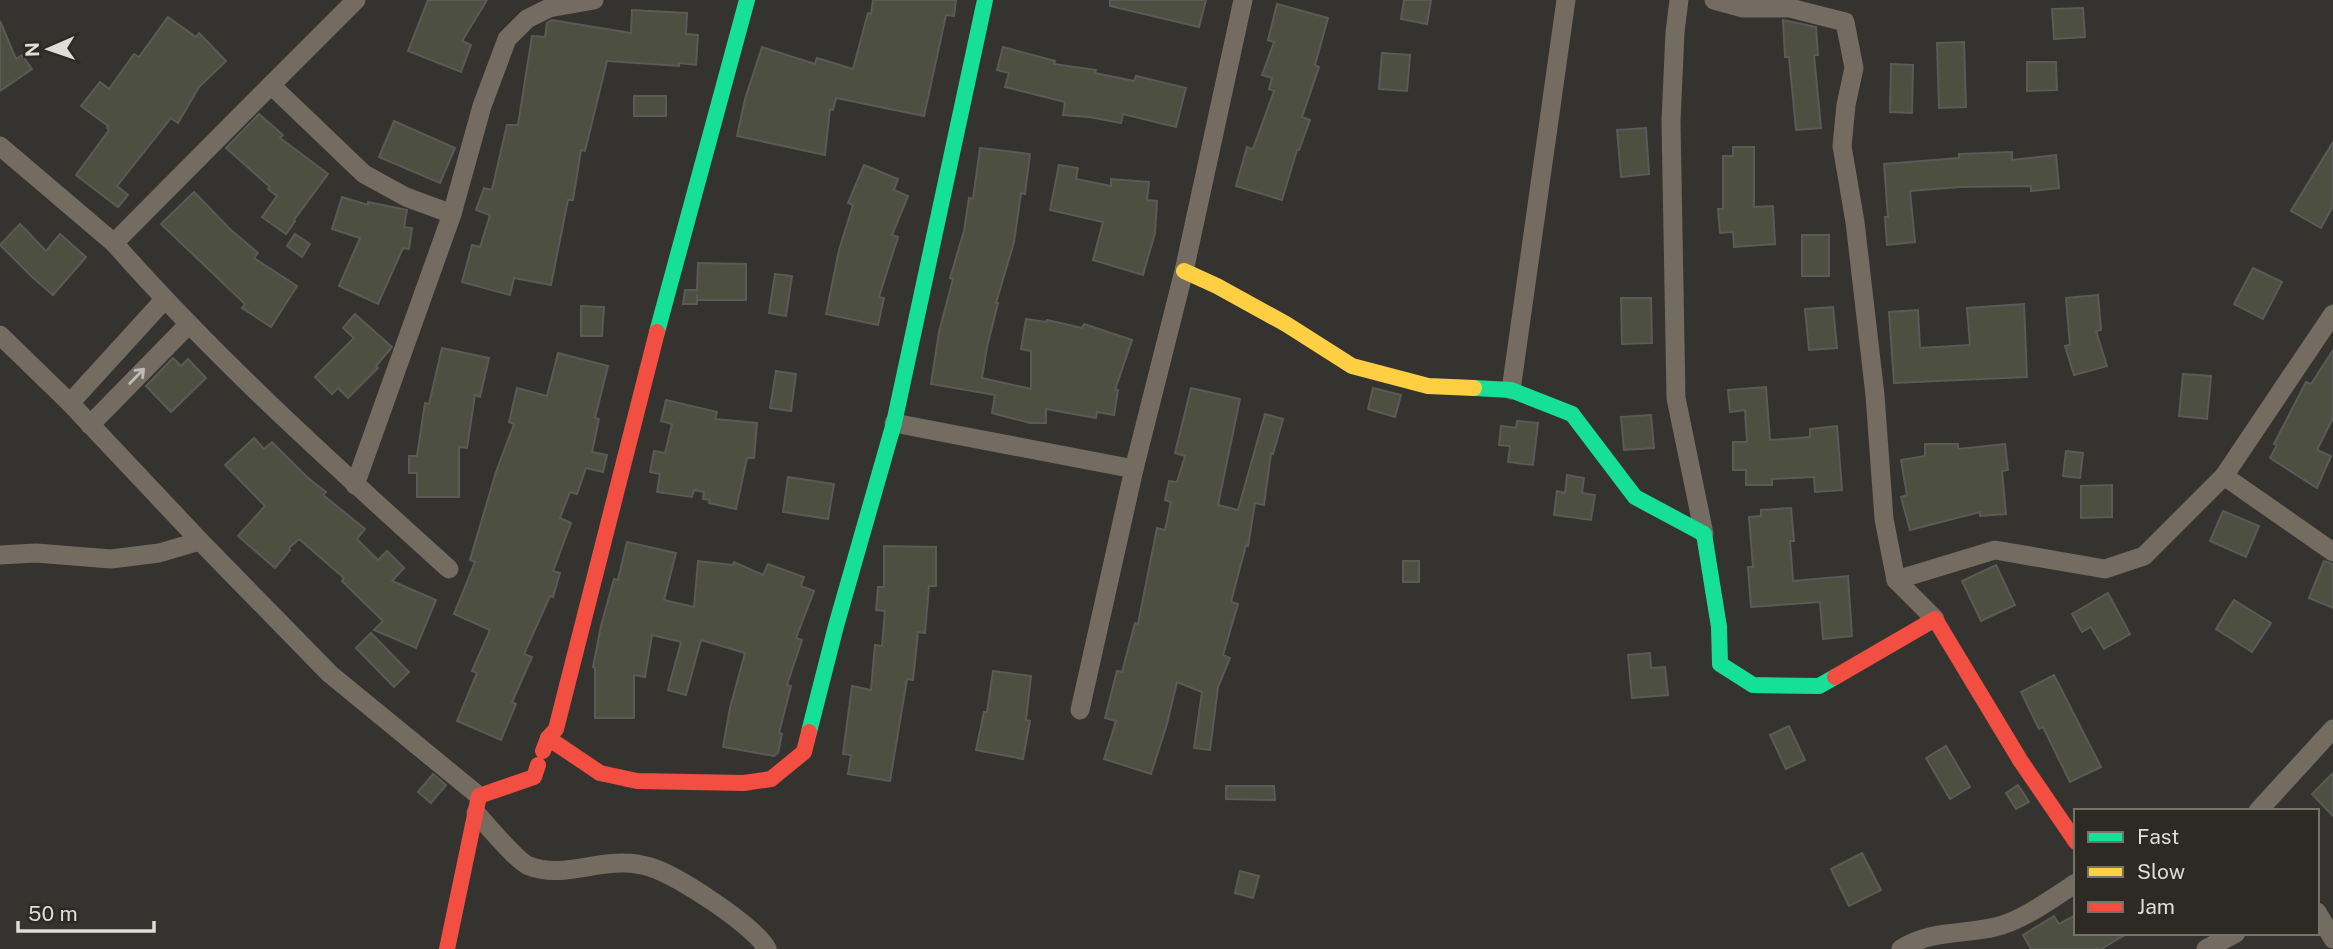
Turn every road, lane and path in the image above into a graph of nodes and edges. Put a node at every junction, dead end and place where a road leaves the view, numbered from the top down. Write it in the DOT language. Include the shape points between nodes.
graph roads {
  1 [pos="356,0"];
  2 [pos="594,0"];
  3 [pos="747,0"];
  4 [pos="985,0"];
  5 [pos="1243,0"];
  6 [pos="1566,0"];
  7 [pos="1679,0"];
  8 [pos="1714,0"];
  9 [pos="1744,4"];
  10 [pos="271,85"];
  11 [pos="0,146"];
  12 [pos="452,214"];
  13 [pos="114,243"];
  14 [pos="1184,271"];
  15 [pos="164,300"];
  16 [pos="2333,314"];
  17 [pos="189,324"];
  18 [pos="0,335"];
  19 [pos="1511,390"];
  20 [pos="70,403"];
  21 [pos="894,422"];
  22 [pos="90,425"];
  23 [pos="1134,469"];
  24 [pos="2224,476"];
  25 [pos="355,485"];
  26 [pos="1703,534"];
  27 [pos="200,541"];
  28 [pos="2333,552"];
  29 [pos="0,555"];
  30 [pos="449,569"];
  31 [pos="1896,580"];
  32 [pos="1935,619"];
  33 [pos="1080,710"];
  34 [pos="2333,729"];
  35 [pos="543,751"];
  36 [pos="477,805"];
  37 [pos="2261,809"];
  38 [pos="2074,839"];
  39 [pos="2074,884"];
  40 [pos="2319,915"];
  41 [pos="2232,935"];
  42 [pos="2333,939"];
  43 [pos="447,949"];
  44 [pos="767,949"];
  45 [pos="1901,949"];
  46 [pos="2206,949"];
  1 -- 10 [label="street"];
  2 -- 12 [label="street" via="549,8 527,19 507,39 482,106"];
  3 -- 35 [label="street" via="556,729"];
  4 -- 21 [label="street"];
  5 -- 14 [label="street"];
  6 -- 19 [label="street"];
  7 -- 26 [label="street" via="1671,121 1676,398"];
  8 -- 9 [label="street"];
  9 -- 31 [label="street" via="1790,8 1845,22 1854,68 1842,146 1872,369 1884,519"];
  10 -- 12 [label="street" via="364,174 406,197"];
  10 -- 13 [label="street"];
  11 -- 13 [label="street"];
  12 -- 25 [label="street"];
  13 -- 15 [label="street"];
  14 -- 19 [label="street" via="1286,324 1352,366 1428,386"];
  14 -- 23 [label="street"];
  15 -- 17 [label="street"];
  15 -- 20 [label="street"];
  16 -- 24 [label="street"];
  22 -- 17 [label="street, one-way"];
  17 -- 25 [label="street"];
  18 -- 20 [label="street"];
  19 -- 26 [label="street" via="1573,414 1635,497"];
  20 -- 22 [label="street"];
  21 -- 23 [label="street"];
  21 -- 35 [label="street" via="804,752 771,779 744,783 637,781 600,773"];
  22 -- 27 [label="street"];
  23 -- 33 [label="street"];
  24 -- 28 [label="street"];
  24 -- 31 [label="street" via="2144,556 2105,569 1995,550"];
  25 -- 30 [label="street"];
  26 -- 32 [label="street" via="1719,627 1720,664 1753,685 1819,687"];
  27 -- 29 [label="street" via="159,553 111,559 36,552"];
  27 -- 36 [label="street" via="330,674"];
  31 -- 32 [label="street"];
  32 -- 38 [label="street" via="2046,802"];
  34 -- 37 [label="street"];
  35 -- 36 [label="street" via="534,778"];
  36 -- 43 [label="street"];
  36 -- 44 [label="street" via="526,865 564,871 624,863 649,867 676,878 760,938"];
  39 -- 45 [label="street" via="2006,924 1926,937"];
  40 -- 42 [label="street"];
  41 -- 46 [label="street"];
}
